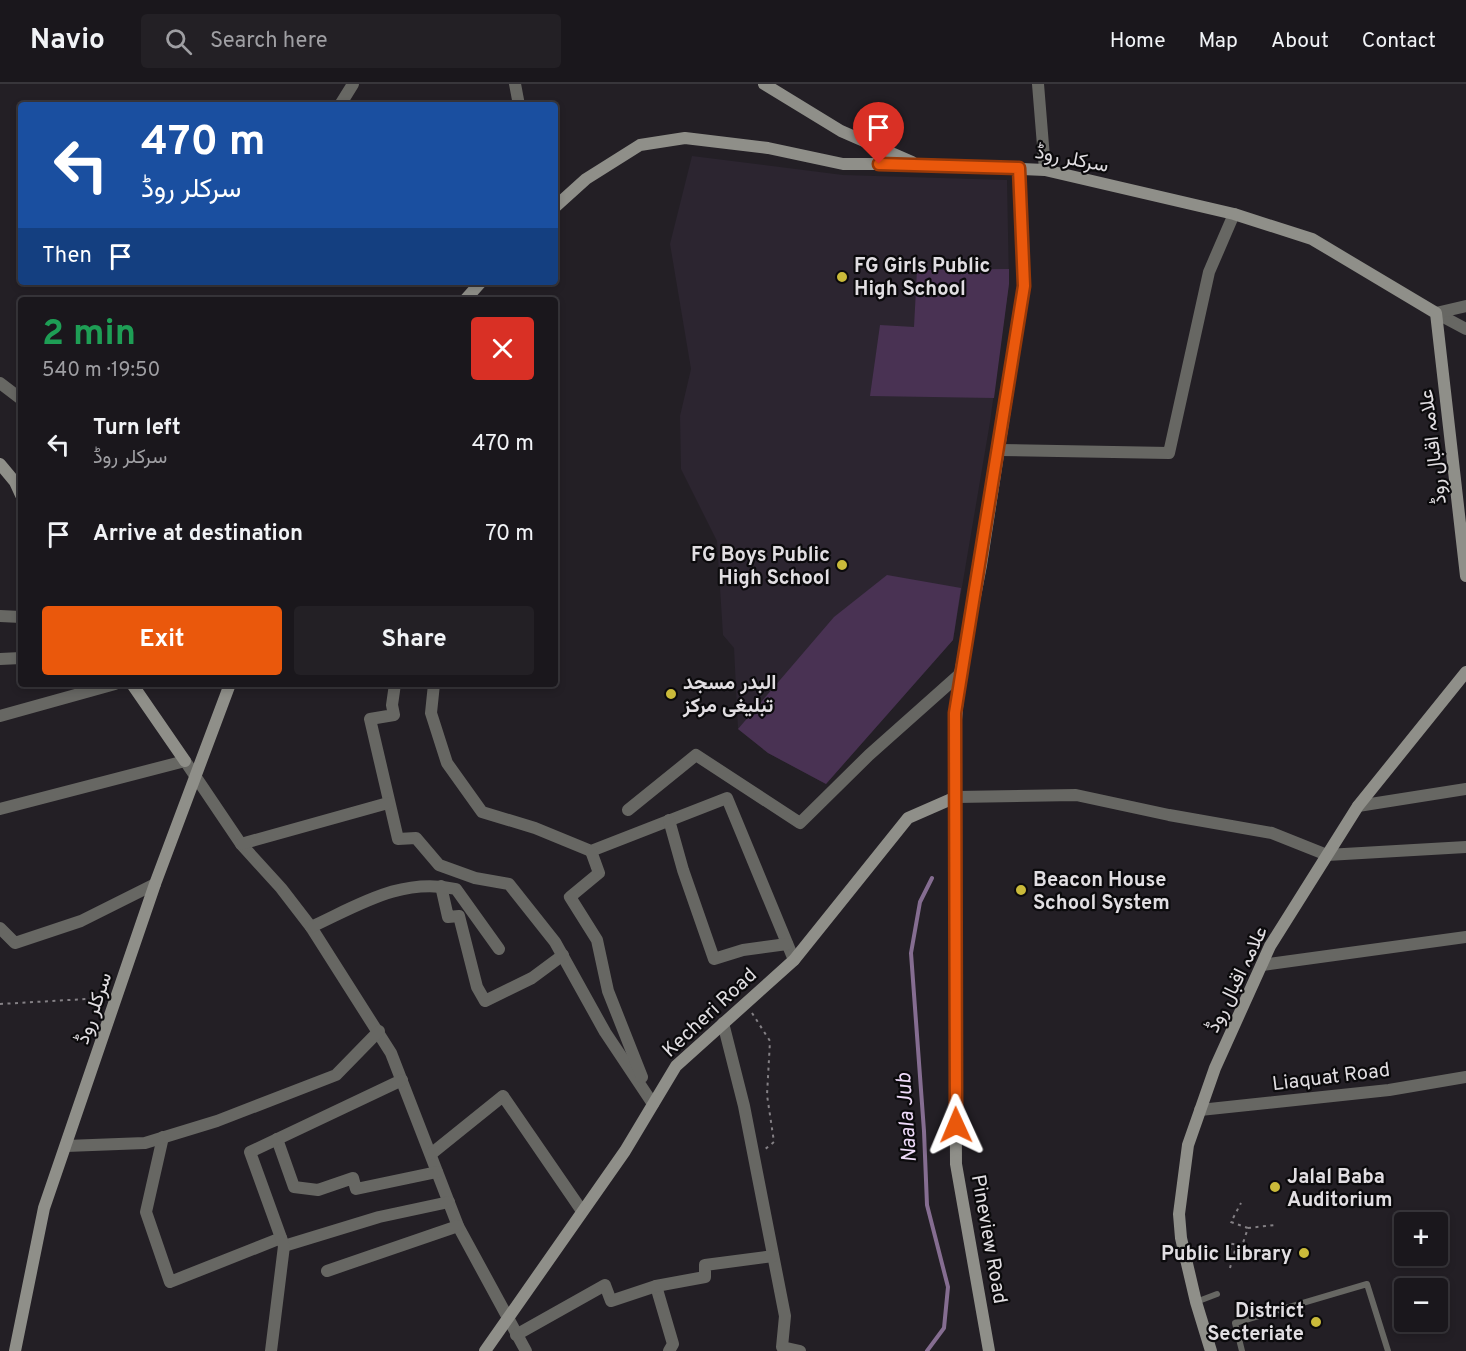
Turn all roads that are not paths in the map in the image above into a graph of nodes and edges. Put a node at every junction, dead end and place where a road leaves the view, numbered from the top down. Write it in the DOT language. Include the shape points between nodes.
graph roads {
  1 [pos="353,84"];
  2 [pos="515,84"];
  3 [pos="764,84"];
  4 [pos="1038,84"];
  5 [pos="342,102"];
  6 [pos="518,102"];
  7 [pos="915,164"];
  8 [pos="1019,168"];
  9 [pos="1045,170"];
  10 [pos="558,204"];
  11 [pos="1234,214"];
  12 [pos="478,285"];
  13 [pos="468,297"];
  14 [pos="1466,306"];
  15 [pos="1436,313"];
  16 [pos="1466,329"];
  17 [pos="0,383"];
  18 [pos="18,397"];
  19 [pos="999,450"];
  20 [pos="0,464"];
  21 [pos="18,489"];
  22 [pos="1466,576"];
  23 [pos="0,616"];
  24 [pos="18,617"];
  25 [pos="18,658"];
  26 [pos="0,659"];
  27 [pos="1466,672"];
  28 [pos="960,675"];
  29 [pos="104,687"];
  30 [pos="134,687"];
  31 [pos="229,687"];
  32 [pos="395,687"];
  33 [pos="434,687"];
  34 [pos="0,716"];
  35 [pos="185,761"];
  36 [pos="195,776"];
  37 [pos="1466,789"];
  38 [pos="956,797"];
  39 [pos="388,803"];
  40 [pos="1358,806"];
  41 [pos="0,809"];
  42 [pos="628,810"];
  43 [pos="669,820"];
  44 [pos="241,844"];
  45 [pos="1466,847"];
  46 [pos="591,851"];
  47 [pos="1327,855"];
  48 [pos="154,885"];
  49 [pos="441,886"];
  50 [pos="311,927"];
  51 [pos="0,928"];
  52 [pos="1466,937"];
  53 [pos="787,944"];
  54 [pos="499,949"];
  55 [pos="562,956"];
  56 [pos="794,960"];
  57 [pos="1262,965"];
  58 [pos="723,1023"];
  59 [pos="379,1031"];
  60 [pos="1466,1077"];
  61 [pos="402,1080"];
  62 [pos="653,1104"];
  63 [pos="1200,1110"];
  64 [pos="163,1137"];
  65 [pos="277,1138"];
  66 [pos="66,1146"];
  67 [pos="431,1154"];
  68 [pos="438,1172"];
  69 [pos="449,1202"];
  70 [pos="582,1211"];
  71 [pos="458,1226"];
  72 [pos="282,1242"];
  73 [pos="773,1256"];
  74 [pos="327,1270"];
  75 [pos="656,1286"];
  76 [pos="1217,1294"];
  77 [pos="1196,1302"];
  78 [pos="507,1318"];
  79 [pos="516,1335"];
  80 [pos="673,1349"];
  81 [pos="15,1351"];
  82 [pos="271,1351"];
  83 [pos="485,1351"];
  84 [pos="526,1351"];
  85 [pos="800,1351"];
  86 [pos="989,1351"];
  87 [pos="1211,1351"];
  88 [pos="1242,1351"];
  89 [pos="1388,1351"];
  1 -- 5 [label="street"];
  2 -- 6 [label="street"];
  3 -- 7 [label="main road" via="841,131"];
  4 -- 9 [label="street"];
  7 -- 8 [label="main road, سرکلر روڈ"];
  7 -- 10 [label="main road, سرکلر روڈ" via="843,164 768,148 685,138 640,145 586,178"];
  8 -- 9 [label="main road, سرکلر روڈ"];
  8 -- 19 [label="main road, Pineview Road" via="1024,286"];
  9 -- 11 [label="main road, سرکلر روڈ"];
  11 -- 15 [label="main road, سرکلر روڈ" via="1312,239"];
  11 -- 19 [label="street" via="1209,272 1169,453"];
  12 -- 13 [label="main road"];
  14 -- 15 [label="street"];
  15 -- 16 [label="street, سرکلر روڈ"];
  15 -- 22 [label="main road, علامہ اقبال روڈ"];
  17 -- 18 [label="street"];
  19 -- 28 [label="main road, Pineview Road"];
  20 -- 21 [label="main road"];
  23 -- 24 [label="street"];
  25 -- 26 [label="street"];
  27 -- 40 [label="main road, علامہ اقبال روڈ"];
  28 -- 38 [label="main road, Pineview Road" via="954,742"];
  28 -- 42 [label="street" via="869,755 800,824 696,755"];
  29 -- 34 [label="street"];
  30 -- 35 [label="main road"];
  31 -- 36 [label="main road, سرکلر روڈ"];
  32 -- 39 [label="street" via="394,715 370,719"];
  33 -- 46 [label="street" via="431,713 447,763 482,812"];
  35 -- 36 [label="street"];
  35 -- 41 [label="street"];
  36 -- 44 [label="street"];
  36 -- 48 [label="main road, سرکلر روڈ"];
  37 -- 40 [label="street"];
  38 -- 47 [label="street" via="1077,795 1272,833"];
  38 -- 56 [label="main road, Kecheri Road" via="909,818"];
  38 -- 86 [label="main road, Pineview Road" via="956,1164"];
  39 -- 44 [label="street"];
  39 -- 55 [label="street" via="398,839 416,838 439,865 475,878 509,884"];
  40 -- 47 [label="main road, علامہ اقبال روڈ"];
  43 -- 46 [label="street"];
  43 -- 53 [label="street" via="727,798"];
  43 -- 53 [label="street" via="714,959"];
  44 -- 50 [label="street"];
  45 -- 47 [label="street"];
  46 -- 62 [label="street" via="599,873 570,897 597,940 608,991"];
  47 -- 57 [label="main road, علامہ اقبال روڈ"];
  48 -- 51 [label="street" via="81,921 15,943"];
  48 -- 66 [label="main road, سرکلر روڈ"];
  49 -- 50 [label="street" via="394,888"];
  49 -- 54 [label="street" via="456,889"];
  49 -- 55 [label="street" via="448,916 459,916 477,987 484,1000 532,978"];
  50 -- 59 [label="street"];
  52 -- 57 [label="street"];
  53 -- 56 [label="street"];
  55 -- 62 [label="street" via="605,1032"];
  56 -- 58 [label="main road, Kecheri Road"];
  57 -- 63 [label="main road, علامہ اقبال روڈ"];
  58 -- 62 [label="main road, Kecheri Road" via="676,1066"];
  58 -- 73 [label="street"];
  59 -- 61 [label="street"];
  59 -- 64 [label="street" via="336,1075 217,1121"];
  60 -- 63 [label="street, Liaquat Road" via="1389,1090"];
  61 -- 65 [label="street"];
  61 -- 67 [label="street"];
  62 -- 70 [label="main road, Kecheri Road"];
  63 -- 77 [label="main road, علامہ اقبال روڈ" via="1188,1145 1179,1215"];
  64 -- 66 [label="street" via="145,1143"];
  64 -- 72 [label="street" via="146,1212 170,1281"];
  65 -- 68 [label="street" via="294,1187 318,1190 353,1178 356,1189"];
  65 -- 72 [label="street" via="250,1152"];
  66 -- 81 [label="main road, سرکلر روڈ" via="44,1208"];
  67 -- 68 [label="street"];
  67 -- 70 [label="street" via="504,1096"];
  68 -- 69 [label="street"];
  69 -- 71 [label="street"];
  69 -- 72 [label="street"];
  70 -- 78 [label="main road, Kecheri Road"];
  71 -- 74 [label="street"];
  71 -- 78 [label="street"];
  72 -- 82 [label="street"];
  73 -- 75 [label="street" via="705,1265 705,1277"];
  73 -- 85 [label="street" via="784,1316 782,1347"];
  75 -- 79 [label="street" via="611,1300 605,1285"];
  75 -- 80 [label="street"];
  76 -- 77 [label="lane"];
  77 -- 87 [label="main road, علامہ اقبال روڈ"];
  78 -- 79 [label="street"];
  78 -- 83 [label="main road, Kecheri Road"];
  79 -- 84 [label="street"];
  88 -- 89 [label="lane" via="1235,1323 1366,1284"];
}
